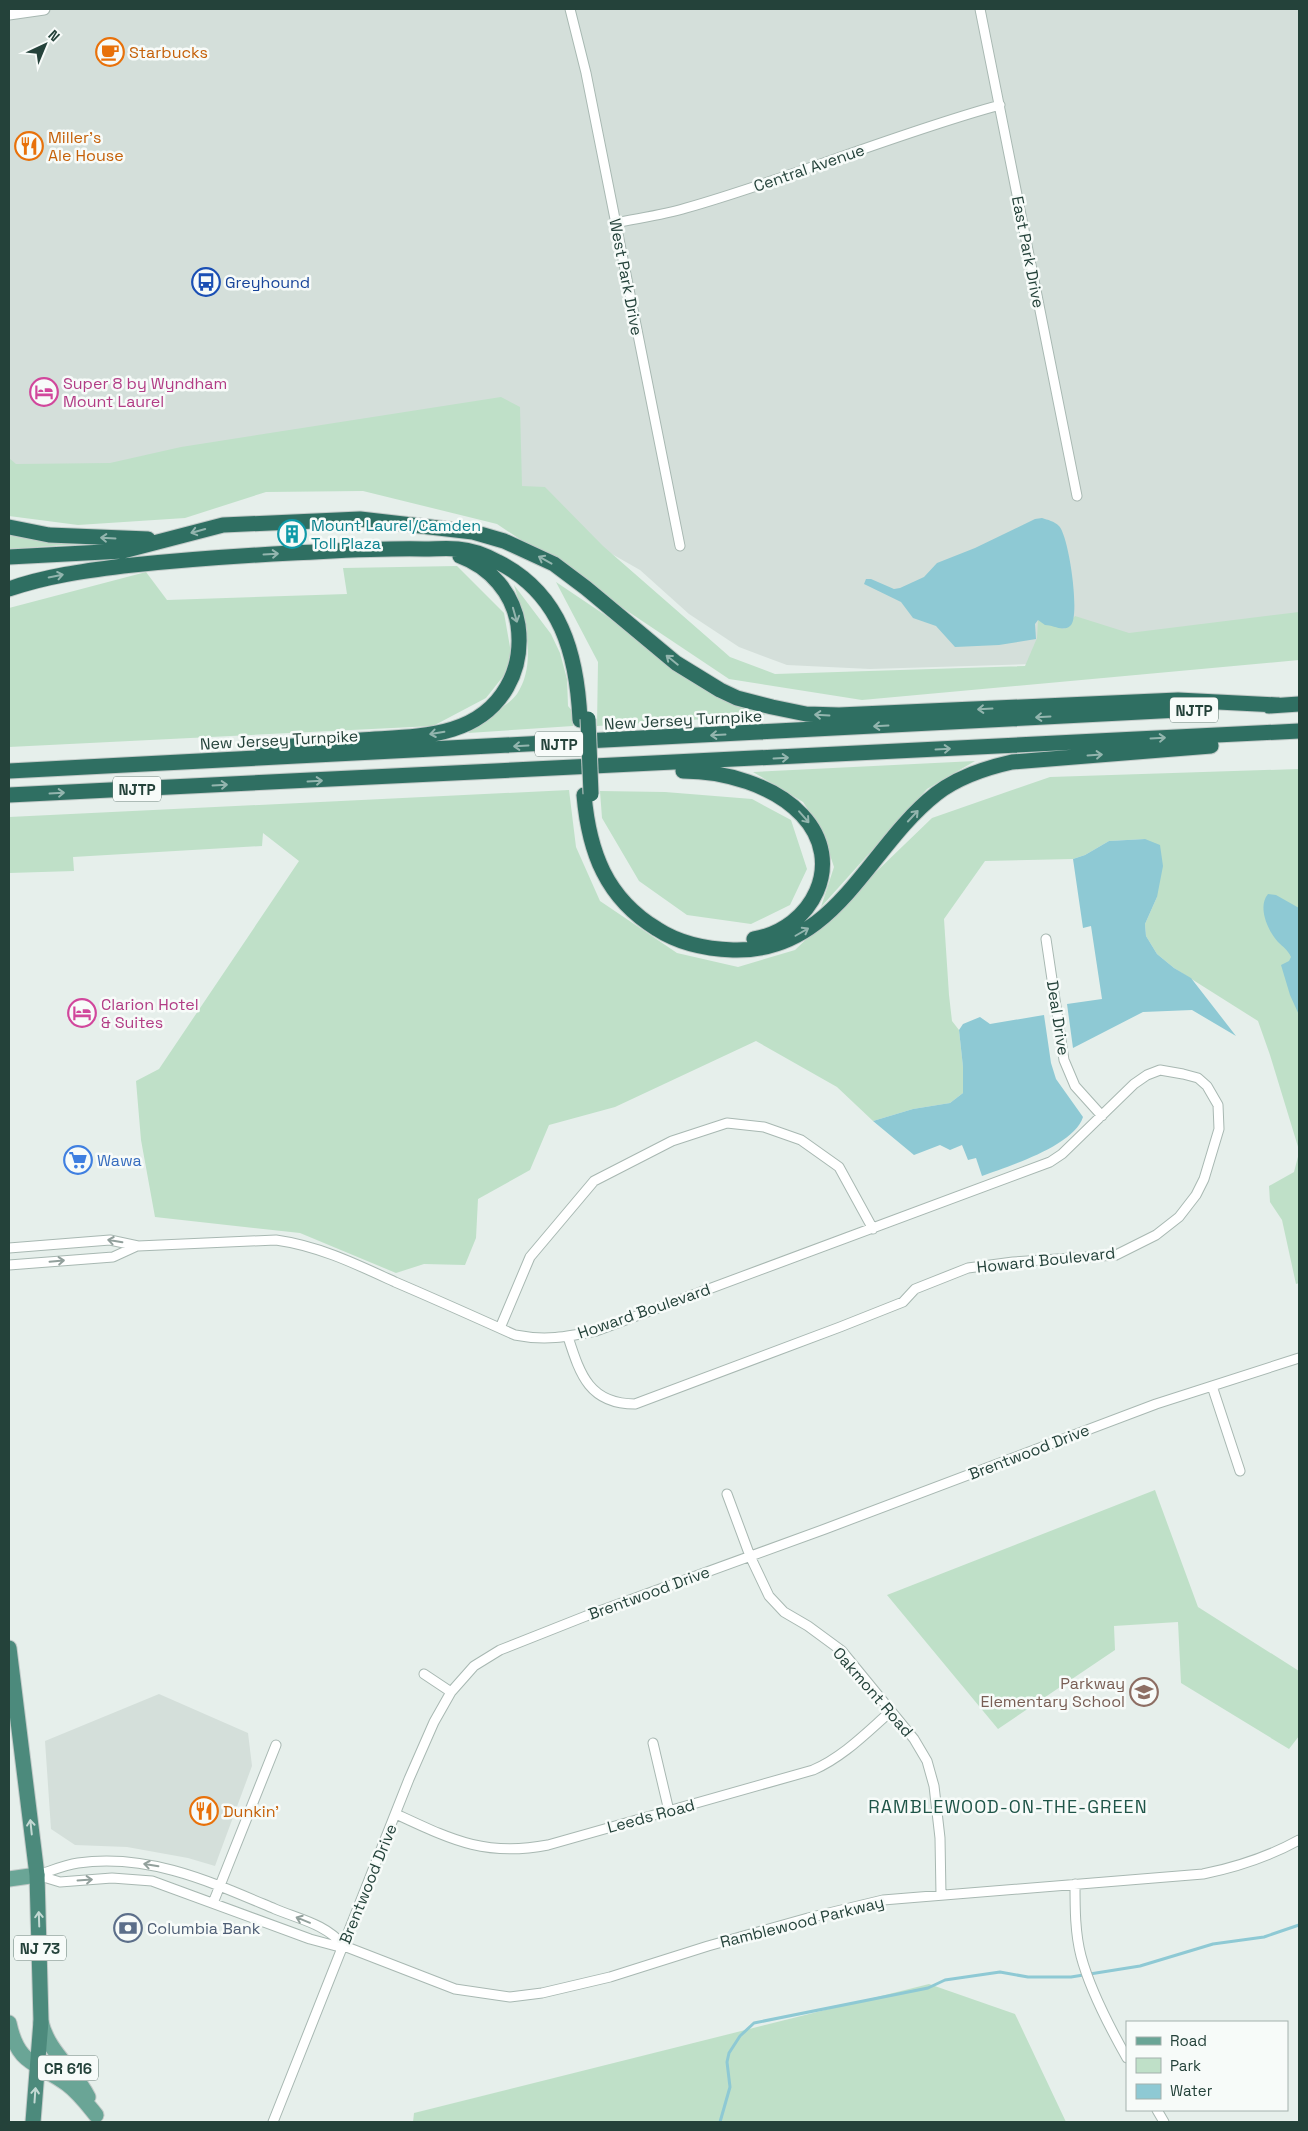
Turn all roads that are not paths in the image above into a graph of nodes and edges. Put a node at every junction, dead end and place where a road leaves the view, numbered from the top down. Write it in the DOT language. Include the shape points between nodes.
graph roads {
  1 [pos="44,9"];
  2 [pos="570,9"];
  3 [pos="980,9"];
  4 [pos="9,14"];
  5 [pos="1000,105"];
  6 [pos="615,223"];
  7 [pos="1077,496"];
  8 [pos="421,526"];
  9 [pos="9,527"];
  10 [pos="174,538"];
  11 [pos="680,546"];
  12 [pos="426,549"];
  13 [pos="9,556"];
  14 [pos="174,560"];
  15 [pos="9,565"];
  16 [pos="9,589"];
  17 [pos="1299,704"];
  18 [pos="1278,705"];
  19 [pos="584,719"];
  20 [pos="1299,731"];
  21 [pos="1299,739"];
  22 [pos="182,762"];
  23 [pos="9,771"];
  24 [pos="505,772"];
  25 [pos="9,795"];
  26 [pos="588,795"];
  27 [pos="1046,939"];
  28 [pos="1102,1116"];
  29 [pos="873,1229"];
  30 [pos="138,1246"];
  31 [pos="9,1248"];
  32 [pos="9,1265"];
  33 [pos="500,1328"];
  34 [pos="568,1337"];
  35 [pos="1299,1358"];
  36 [pos="1212,1386"];
  37 [pos="1240,1471"];
  38 [pos="727,1494"];
  39 [pos="750,1556"];
  40 [pos="9,1648"];
  41 [pos="424,1674"];
  42 [pos="451,1692"];
  43 [pos="890,1712"];
  44 [pos="653,1743"];
  45 [pos="276,1745"];
  46 [pos="669,1810"];
  47 [pos="396,1814"];
  48 [pos="1299,1840"];
  49 [pos="38,1875"];
  50 [pos="9,1879"];
  51 [pos="1075,1884"];
  52 [pos="220,1885"];
  53 [pos="941,1895"];
  54 [pos="213,1903"];
  55 [pos="344,1946"];
  56 [pos="41,2021"];
  57 [pos="9,2023"];
  58 [pos="1126,2056"];
  59 [pos="37,2068"];
  60 [pos="1158,2111"];
  61 [pos="97,2119"];
  62 [pos="33,2122"];
  63 [pos="273,2122"];
  64 [pos="1164,2122"];
  1 -- 4 [label="street"];
  2 -- 6 [label="street, West Park Drive"];
  3 -- 5 [label="street, East Park Drive"];
  5 -- 6 [label="street, Central Avenue" via="686,208"];
  5 -- 7 [label="street, East Park Drive"];
  6 -- 11 [label="street, West Park Drive"];
  8 -- 10 [label="highway, one-way" via="360,520 223,525"];
  18 -- 8 [label="highway, one-way" via="1178,700 839,715 806,714 772,707 736,698 690,674 586,588 536,555 472,532"];
  8 -- 19 [label="highway" via="499,551 527,569 550,590 567,615 579,645 585,674"];
  10 -- 9 [label="highway, one-way" via="49,535"];
  10 -- 13 [label="highway" via="123,551"];
  14 -- 12 [label="highway, one-way"];
  12 -- 19 [label="highway" via="458,549 486,556 522,577 541,595 563,630 572,657"];
  12 -- 22 [label="highway, one-way" via="457,555 478,564 501,585 514,610 520,641 517,663 509,683 492,708 466,725 436,734 259,749"];
  14 -- 15 [label="highway" via="124,559"];
  16 -- 14 [label="highway, one-way" via="70,574"];
  17 -- 18 [label="highway, New Jersey Turnpike / NJTP"];
  18 -- 22 [label="highway, New Jersey Turnpike / NJTP, one-way"];
  19 -- 26 [label="highway"];
  24 -- 20 [label="highway, NJTP, one-way"];
  26 -- 21 [label="highway, one-way" via="588,832 596,858 626,905 648,924 673,938 711,949 738,950 779,943 814,925 842,901 925,804 951,784 980,770 1022,761"];
  22 -- 23 [label="highway, New Jersey Turnpike / NJTP"];
  25 -- 24 [label="highway, NJTP, one-way"];
  24 -- 26 [label="highway, one-way" via="529,777 642,770 689,771 719,774 761,788 794,807 814,832 822,862 817,892 796,921 763,937 721,940 681,931 641,906 615,874 599,838"];
  27 -- 28 [label="street, Deal Drive" via="1064,1060 1075,1086"];
  28 -- 29 [label="street, Howard Boulevard" via="1050,1162"];
  28 -- 34 [label="street, Howard Boulevard" via="1134,1084 1160,1070 1198,1078 1218,1105 1219,1129 1196,1196 1179,1217 1156,1235 1116,1255 968,1268 916,1289 903,1302 840,1328 635,1404 618,1404 601,1397 578,1368"];
  29 -- 33 [label="street" via="839,1167 801,1140 764,1128 727,1123 672,1141 594,1181 530,1258"];
  29 -- 34 [label="street, Howard Boulevard" via="596,1331"];
  30 -- 31 [label="street, Howard Boulevard, one-way" via="110,1240"];
  32 -- 30 [label="street, Howard Boulevard, one-way" via="113,1257"];
  30 -- 33 [label="street, Howard Boulevard" via="276,1240 305,1245 340,1257"];
  33 -- 34 [label="street, Howard Boulevard" via="537,1340"];
  35 -- 36 [label="street, Brentwood Drive"];
  36 -- 37 [label="street"];
  36 -- 39 [label="street, Brentwood Drive"];
  38 -- 39 [label="street, Oakmont Road"];
  39 -- 42 [label="street, Brentwood Drive" via="500,1650 474,1666"];
  39 -- 43 [label="street, Oakmont Road" via="775,1603 842,1651"];
  49 -- 40 [label="highway, NJ 73, one-way"];
  41 -- 42 [label="street"];
  42 -- 47 [label="street, Brentwood Drive" via="434,1722"];
  43 -- 46 [label="street, Leeds Road" via="824,1765"];
  43 -- 53 [label="street, Oakmont Road" via="921,1749 932,1773 940,1838"];
  44 -- 46 [label="street"];
  45 -- 52 [label="street"];
  46 -- 47 [label="street, Leeds Road" via="520,1850 493,1850 462,1842"];
  47 -- 55 [label="street, Brentwood Drive"];
  48 -- 51 [label="street, Ramblewood Parkway" via="1244,1864 1203,1874"];
  49 -- 50 [label="main road"];
  52 -- 49 [label="street, Ramblewood Parkway, one-way" via="161,1866 125,1862 76,1863"];
  49 -- 54 [label="street, Ramblewood Parkway, one-way" via="60,1882 112,1878 152,1881"];
  56 -- 49 [label="highway, NJ 73, one-way"];
  51 -- 53 [label="street, Ramblewood Parkway"];
  51 -- 58 [label="street" via="1077,1932 1082,1958 1102,2010"];
  52 -- 54 [label="street"];
  55 -- 52 [label="street, Ramblewood Parkway, one-way" via="335,1935 324,1929"];
  53 -- 55 [label="street, Ramblewood Parkway" via="864,1904 708,1946 610,1977 542,1993 510,1996 455,1988"];
  54 -- 55 [label="street, Ramblewood Parkway" via="310,1939"];
  55 -- 63 [label="street, Brentwood Drive"];
  56 -- 59 [label="highway, NJ 73"];
  56 -- 61 [label="main road, CR 616" via="48,2042 78,2079"];
  57 -- 59 [label="main road, CR 616" via="20,2051"];
  59 -- 61 [label="main road, CR 616" via="69,2086 85,2100"];
  62 -- 59 [label="highway, NJ 73, one-way"];
  60 -- 64 [label="street"];
}
